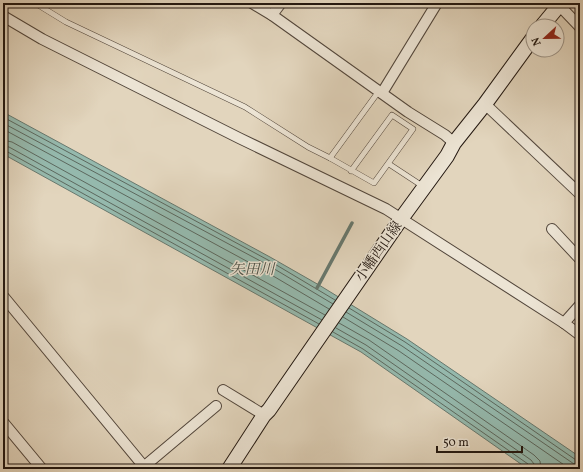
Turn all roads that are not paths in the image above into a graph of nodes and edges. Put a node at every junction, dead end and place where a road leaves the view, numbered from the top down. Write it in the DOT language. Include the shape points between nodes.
graph roads {
  1 [pos="35,3"];
  2 [pos="252,3"];
  3 [pos="281,3"];
  4 [pos="559,4"];
  5 [pos="432,5"];
  6 [pos="272,15"];
  7 [pos="3,16"];
  8 [pos="548,18"];
  9 [pos="580,27"];
  10 [pos="525,49"];
  11 [pos="380,92"];
  12 [pos="485,104"];
  13 [pos="408,112"];
  14 [pos="402,120"];
  15 [pos="454,143"];
  16 [pos="330,158"];
  17 [pos="389,164"];
  18 [pos="351,171"];
  19 [pos="425,187"];
  20 [pos="580,194"];
  21 [pos="398,222"];
  22 [pos="552,229"];
  23 [pos="580,259"];
  24 [pos="3,296"];
  25 [pos="580,305"];
  26 [pos="564,323"];
  27 [pos="580,335"];
  28 [pos="223,390"];
  29 [pos="216,406"];
  30 [pos="266,413"];
  31 [pos="3,422"];
  32 [pos="232,467"];
  33 [pos="144,468"];
  34 [pos="42,469"];
  1 -- 16 [label="lane" via="66,22 245,107"];
  2 -- 6 [label="street"];
  3 -- 6 [label="street"];
  4 -- 8 [label="street"];
  4 -- 9 [label="street"];
  5 -- 11 [label="street"];
  6 -- 11 [label="street"];
  7 -- 21 [label="street" via="42,39 386,209"];
  10 -- 12 [label="street, 小幡西山線"];
  11 -- 13 [label="street"];
  11 -- 16 [label="lane"];
  12 -- 15 [label="street, 小幡西山線"];
  12 -- 20 [label="street"];
  13 -- 14 [label="lane"];
  13 -- 15 [label="street"];
  14 -- 17 [label="lane" via="413,129"];
  14 -- 18 [label="lane" via="392,115"];
  15 -- 19 [label="street, 小幡西山線"];
  16 -- 18 [label="lane"];
  17 -- 18 [label="lane" via="374,183"];
  17 -- 19 [label="lane"];
  19 -- 21 [label="street, 小幡西山線"];
  21 -- 26 [label="street"];
  21 -- 30 [label="street, 小幡西山線"];
  22 -- 23 [label="street"];
  24 -- 33 [label="street"];
  25 -- 26 [label="street"];
  26 -- 27 [label="street"];
  28 -- 30 [label="street"];
  29 -- 33 [label="street"];
  30 -- 32 [label="street, 小幡西山線"];
  31 -- 34 [label="street"];
}
